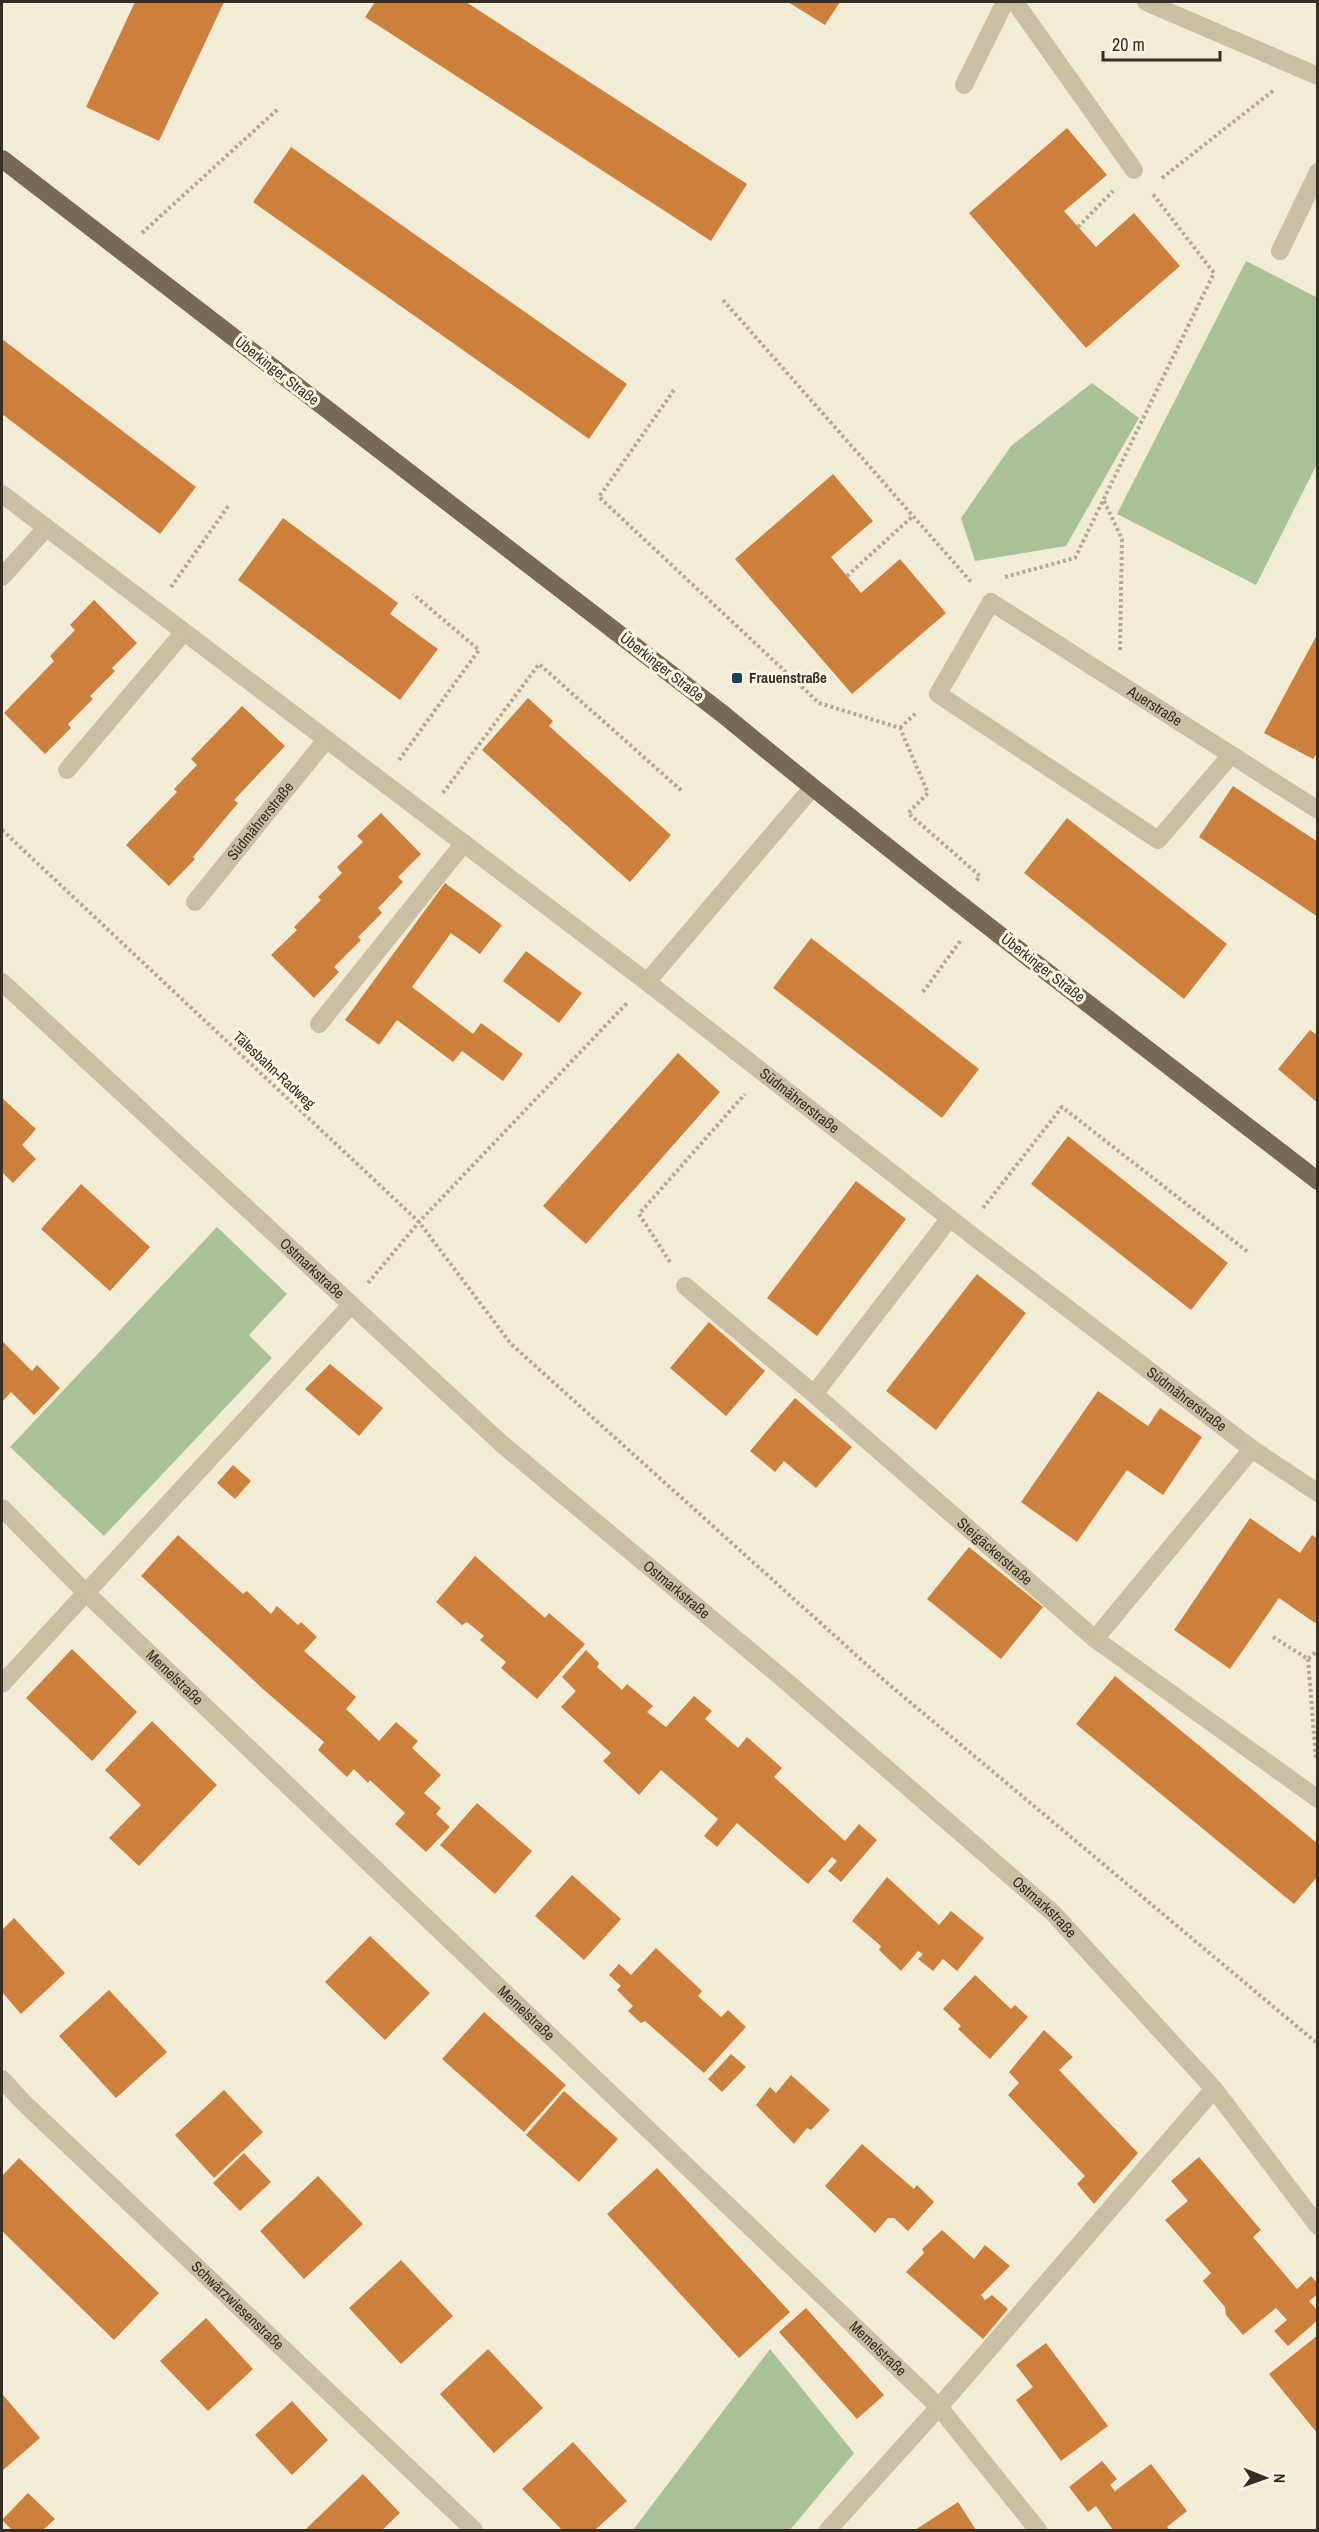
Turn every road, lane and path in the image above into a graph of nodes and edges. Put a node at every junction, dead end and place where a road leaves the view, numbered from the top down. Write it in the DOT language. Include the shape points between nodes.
graph roads {
  1 [pos="1005,2"];
  2 [pos="1015,2"];
  3 [pos="1146,2"];
  4 [pos="1309,72"];
  5 [pos="964,85"];
  6 [pos="279,108"];
  7 [pos="2,159"];
  8 [pos="1134,170"];
  9 [pos="1317,172"];
  10 [pos="1148,189"];
  11 [pos="1078,227"];
  12 [pos="122,251"];
  13 [pos="1280,251"];
  14 [pos="723,300"];
  15 [pos="674,390"];
  16 [pos="2,494"];
  17 [pos="1103,500"];
  18 [pos="229,505"];
  19 [pos="913,516"];
  20 [pos="46,528"];
  21 [pos="847,576"];
  22 [pos="2,577"];
  23 [pos="997,579"];
  24 [pos="413,594"];
  25 [pos="992,602"];
  26 [pos="155,609"];
  27 [pos="184,632"];
  28 [pos="1120,684"];
  29 [pos="326,740"];
  30 [pos="1231,755"];
  31 [pos="67,770"];
  32 [pos="383,783"];
  33 [pos="812,788"];
  34 [pos="683,792"];
  35 [pos="1317,810"];
  36 [pos="427,815"];
  37 [pos="2,830"];
  38 [pos="464,843"];
  39 [pos="195,902"];
  40 [pos="958,902"];
  41 [pos="977,917"];
  42 [pos="2,982"];
  43 [pos="647,982"];
  44 [pos="923,992"];
  45 [pos="319,1024"];
  46 [pos="764,1073"];
  47 [pos="1317,1181"];
  48 [pos="950,1218"];
  49 [pos="419,1222"];
  50 [pos="966,1230"];
  51 [pos="1248,1252"];
  52 [pos="685,1286"];
  53 [pos="351,1305"];
  54 [pos="814,1394"];
  55 [pos="1252,1449"];
  56 [pos="1317,1493"];
  57 [pos="2,1508"];
  58 [pos="84,1591"];
  59 [pos="1274,1636"];
  60 [pos="1095,1639"];
  61 [pos="1317,1650"];
  62 [pos="1308,1659"];
  63 [pos="2,1684"];
  64 [pos="1317,1768"];
  65 [pos="1317,1799"];
  66 [pos="1317,2044"];
  67 [pos="2,2079"];
  68 [pos="1214,2089"];
  69 [pos="1317,2226"];
  70 [pos="939,2407"];
  71 [pos="474,2530"];
  72 [pos="828,2530"];
  73 [pos="1038,2530"];
  1 -- 5 [label="street"];
  2 -- 8 [label="street"];
  3 -- 4 [label="street"];
  4 -- 10 [label="path"];
  6 -- 12 [label="path"];
  7 -- 12 [label="main road, Überkinger Straße"];
  8 -- 10 [label="path"];
  8 -- 11 [label="path"];
  9 -- 13 [label="street"];
  10 -- 17 [label="path" via="1214,273"];
  12 -- 33 [label="main road, Überkinger Straße" via="724,715"];
  14 -- 19 [label="path"];
  15 -- 40 [label="path" via="599,497 819,703 900,728 928,793 908,813 980,876"];
  16 -- 20 [label="street, Südmährerstraße"];
  17 -- 23 [label="path" via="1075,558"];
  17 -- 28 [label="path" via="1122,539"];
  18 -- 26 [label="path"];
  19 -- 21 [label="path"];
  19 -- 25 [label="path"];
  20 -- 22 [label="street"];
  20 -- 26 [label="street, Südmährerstraße"];
  24 -- 32 [label="path" via="479,650"];
  25 -- 28 [label="street, Auerstraße"];
  25 -- 30 [label="street" via="938,694 1158,840"];
  26 -- 27 [label="street, Südmährerstraße"];
  27 -- 29 [label="street, Südmährerstraße"];
  27 -- 31 [label="street"];
  28 -- 30 [label="street, Auerstraße"];
  29 -- 32 [label="street, Südmährerstraße"];
  29 -- 39 [label="street, Südmährerstraße"];
  30 -- 35 [label="street, Auerstraße"];
  32 -- 36 [label="street, Südmährerstraße"];
  33 -- 40 [label="main road, Überkinger Straße"];
  33 -- 43 [label="street"];
  34 -- 36 [label="path" via="539,664"];
  36 -- 38 [label="street, Südmährerstraße"];
  37 -- 49 [label="path, Tälesbahn-Radweg"];
  38 -- 43 [label="street, Südmährerstraße"];
  38 -- 45 [label="street"];
  40 -- 41 [label="main road, Überkinger Straße"];
  41 -- 44 [label="path"];
  41 -- 47 [label="main road, Überkinger Straße"];
  42 -- 53 [label="street, Ostmarkstraße"];
  43 -- 46 [label="street, Südmährerstraße"];
  43 -- 49 [label="path"];
  46 -- 48 [label="street, Südmährerstraße"];
  46 -- 52 [label="path" via="639,1214"];
  48 -- 50 [label="street, Südmährerstraße"];
  48 -- 54 [label="street"];
  49 -- 53 [label="path"];
  49 -- 66 [label="path, Tälesbahn-Radweg" via="511,1344 886,1682"];
  50 -- 51 [label="path" via="1062,1107"];
  50 -- 55 [label="street, Südmährerstraße"];
  52 -- 54 [label="street, Steigäckerstraße"];
  53 -- 58 [label="street"];
  53 -- 68 [label="street, Ostmarkstraße" via="502,1444 787,1682 1053,1913"];
  54 -- 60 [label="street, Steigäckerstraße"];
  55 -- 56 [label="street, Südmährerstraße"];
  55 -- 60 [label="street"];
  57 -- 58 [label="street, Memelstraße"];
  58 -- 63 [label="street"];
  58 -- 70 [label="street, Memelstraße"];
  59 -- 62 [label="path"];
  60 -- 65 [label="street, Steigäckerstraße"];
  61 -- 62 [label="path"];
  62 -- 64 [label="path"];
  67 -- 71 [label="street, Schwärzwiesenstraße"];
  68 -- 69 [label="street, Ostmarkstraße"];
  68 -- 70 [label="street"];
  70 -- 72 [label="street"];
  70 -- 73 [label="street, Memelstraße"];
}
